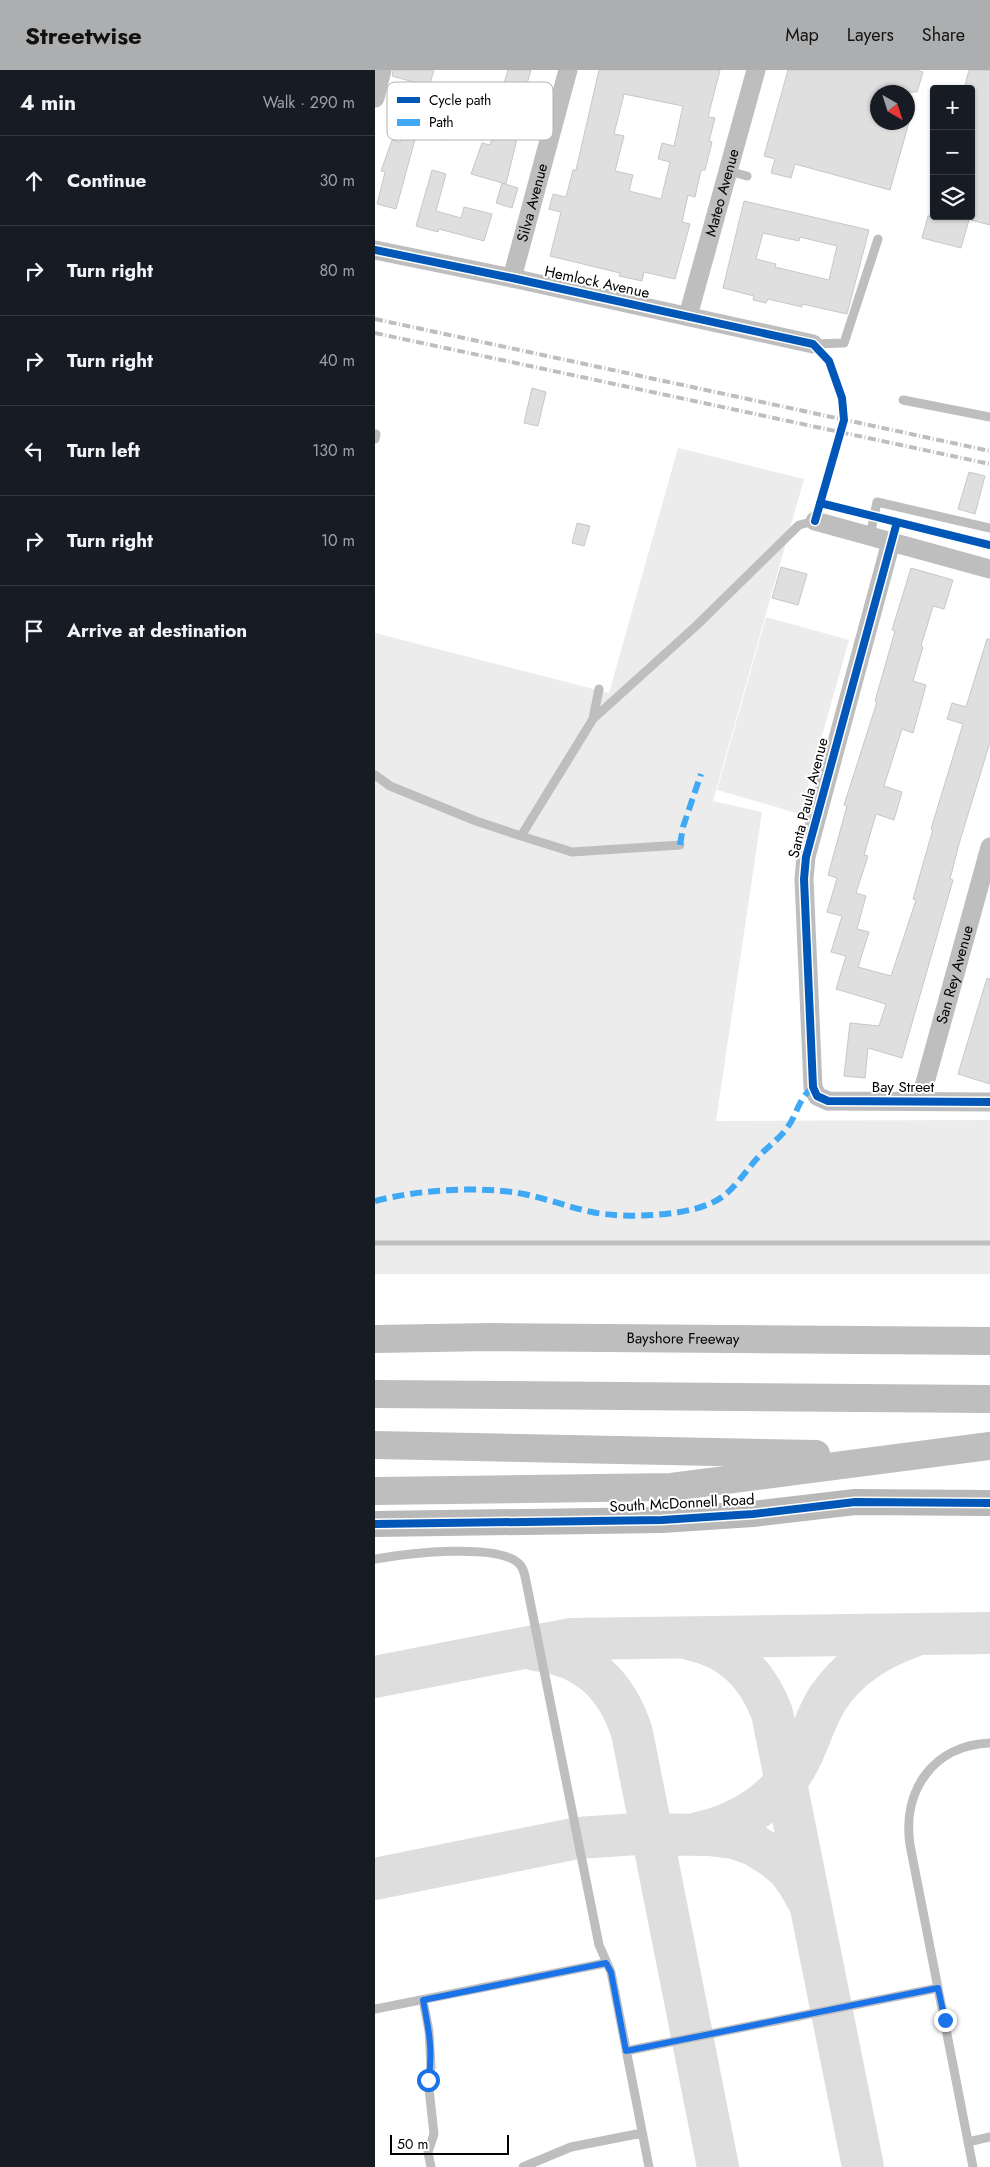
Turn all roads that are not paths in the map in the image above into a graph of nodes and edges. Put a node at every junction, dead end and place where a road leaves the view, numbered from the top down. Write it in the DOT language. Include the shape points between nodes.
graph roads {
  1 [pos="383,70"];
  2 [pos="569,70"];
  3 [pos="756,70"];
  4 [pos="375,98"];
  5 [pos="553,128"];
  6 [pos="550,140"];
  7 [pos="728,171"];
  8 [pos="747,176"];
  9 [pos="878,239"];
  10 [pos="375,250"];
  11 [pos="512,278"];
  12 [pos="688,316"];
  13 [pos="813,344"];
  14 [pos="903,400"];
  15 [pos="990,417"];
  16 [pos="815,521"];
  17 [pos="990,528"];
  18 [pos="870,536"];
  19 [pos="891,542"];
  20 [pos="990,569"];
  21 [pos="599,689"];
  22 [pos="593,719"];
  23 [pos="375,775"];
  24 [pos="521,836"];
  25 [pos="680,845"];
  26 [pos="990,847"];
  27 [pos="817,1096"];
  28 [pos="920,1101"];
  29 [pos="990,1102"];
  30 [pos="375,1339"];
  31 [pos="990,1341"];
  32 [pos="375,1394"];
  33 [pos="990,1399"];
  34 [pos="375,1445"];
  35 [pos="988,1455"];
  36 [pos="375,1490"];
  37 [pos="990,1503"];
  38 [pos="375,1524"];
  39 [pos="375,1557"];
  40 [pos="990,1744"];
  41 [pos="606,1963"];
  42 [pos="938,1988"];
  43 [pos="423,2000"];
  44 [pos="375,2009"];
  45 [pos="626,2051"];
  46 [pos="642,2133"];
  47 [pos="990,2137"];
  48 [pos="968,2142"];
  49 [pos="431,2167"];
  50 [pos="523,2167"];
  51 [pos="649,2167"];
  52 [pos="973,2167"];
  1 -- 4 [label="street"];
  2 -- 5 [label="street, Silva Avenue"];
  3 -- 7 [label="street, Mateo Avenue"];
  6 -- 11 [label="street, Silva Avenue"];
  7 -- 8 [label="lane"];
  7 -- 12 [label="street, Mateo Avenue"];
  9 -- 13 [label="lane" via="844,343"];
  10 -- 11 [label="street, Hemlock Avenue"];
  11 -- 12 [label="street, Hemlock Avenue"];
  12 -- 13 [label="street, Hemlock Avenue"];
  14 -- 15 [label="lane"];
  16 -- 18 [label="street"];
  16 -- 22 [label="lane" via="799,525 697,625"];
  17 -- 18 [label="lane" via="877,502"];
  18 -- 19 [label="street"];
  19 -- 20 [label="street"];
  19 -- 27 [label="street, Santa Paula Avenue" via="806,857 803,879 813,1087"];
  21 -- 22 [label="lane"];
  22 -- 24 [label="lane"];
  23 -- 24 [label="lane" via="390,786"];
  24 -- 25 [label="lane" via="572,852"];
  26 -- 28 [label="street, San Rey Avenue"];
  27 -- 28 [label="street, Bay Street" via="827,1101"];
  28 -- 29 [label="street, Bay Street"];
  30 -- 31 [label="highway, Bayshore Freeway"];
  32 -- 33 [label="highway"];
  34 -- 35 [label="highway"];
  35 -- 36 [label="highway" via="671,1486"];
  37 -- 38 [label="street, South McDonnell Road" via="864,1502 662,1520"];
  39 -- 41 [label="lane" via="453,1551 494,1552 521,1565 599,1946"];
  40 -- 42 [label="lane" via="962,1748 937,1763 919,1784 909,1810 909,1835"];
  41 -- 43 [label="lane"];
  41 -- 45 [label="lane" via="611,1972"];
  42 -- 45 [label="lane"];
  42 -- 48 [label="lane"];
  43 -- 44 [label="lane"];
  43 -- 49 [label="lane" via="431,2067 428,2080 434,2134 428,2152"];
  45 -- 46 [label="lane"];
  46 -- 50 [label="lane" via="571,2146"];
  46 -- 51 [label="lane"];
  47 -- 48 [label="lane"];
  48 -- 52 [label="lane"];
}
